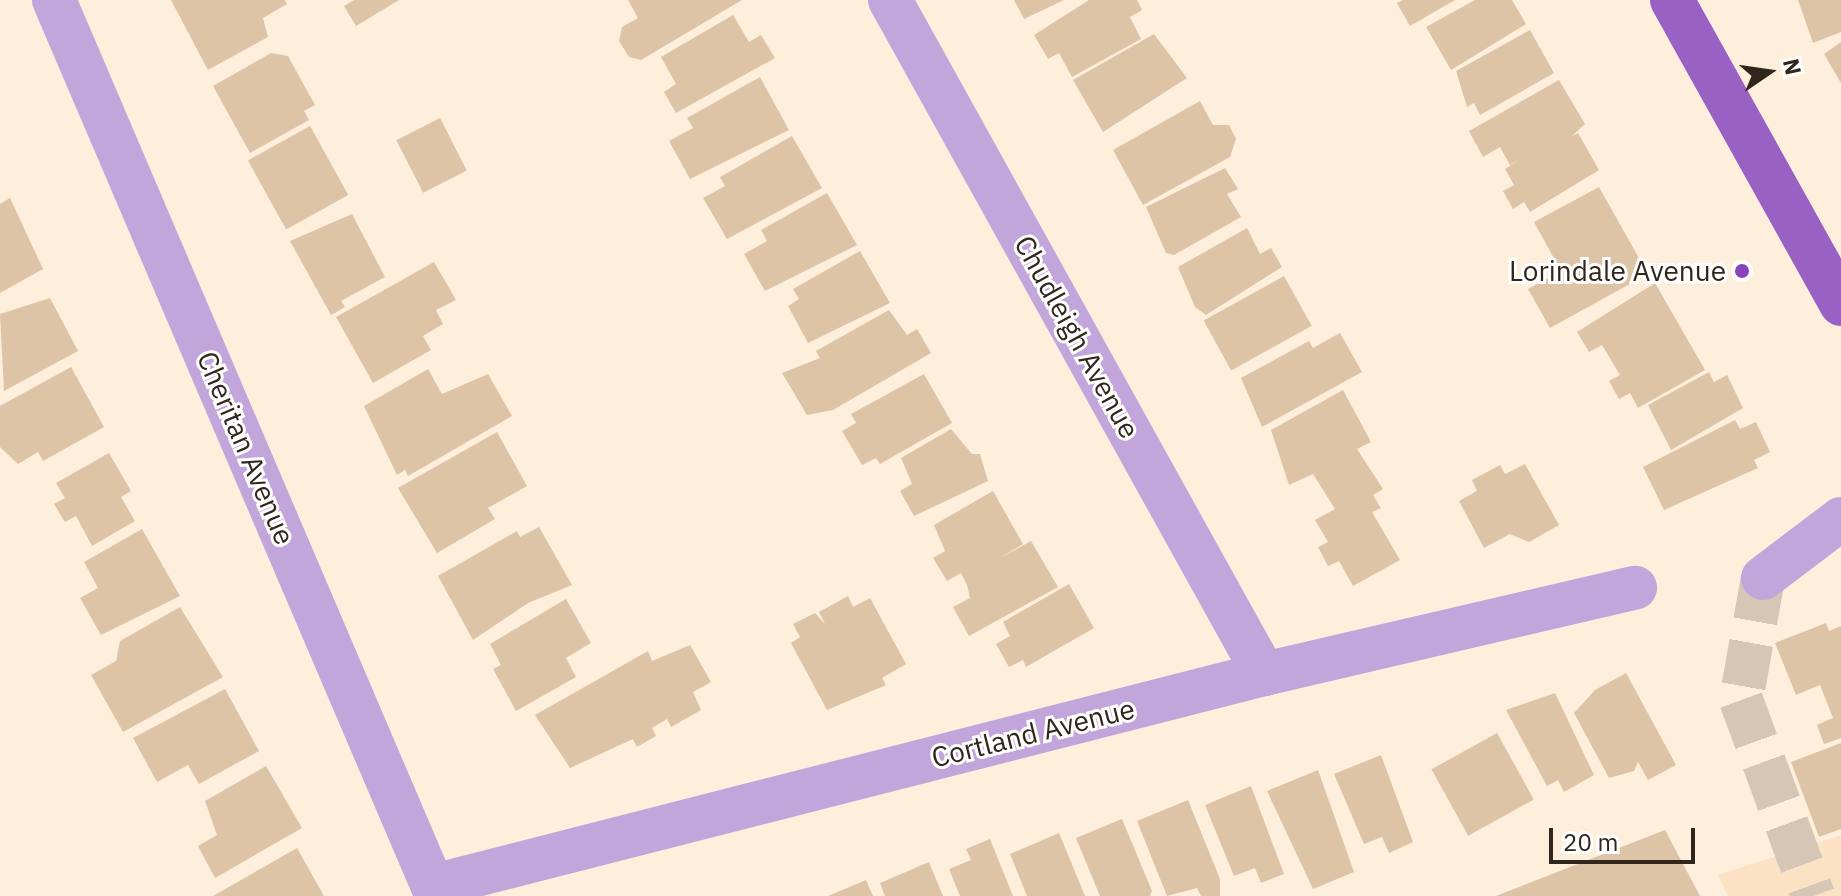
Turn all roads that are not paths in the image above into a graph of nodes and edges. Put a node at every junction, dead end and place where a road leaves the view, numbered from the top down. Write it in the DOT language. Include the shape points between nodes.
graph roads {
  1 [pos="54,0"];
  2 [pos="890,0"];
  3 [pos="1672,0"];
  4 [pos="1841,304"];
  5 [pos="1841,519"];
  6 [pos="1763,578"];
  7 [pos="1635,588"];
  8 [pos="1264,674"];
  9 [pos="435,891"];
  1 -- 9 [label="street, Cheritan Avenue"];
  2 -- 8 [label="street, Chudleigh Avenue"];
  3 -- 4 [label="main road"];
  5 -- 6 [label="street"];
  7 -- 8 [label="street, Cortland Avenue"];
  8 -- 9 [label="street, Cortland Avenue"];
}
